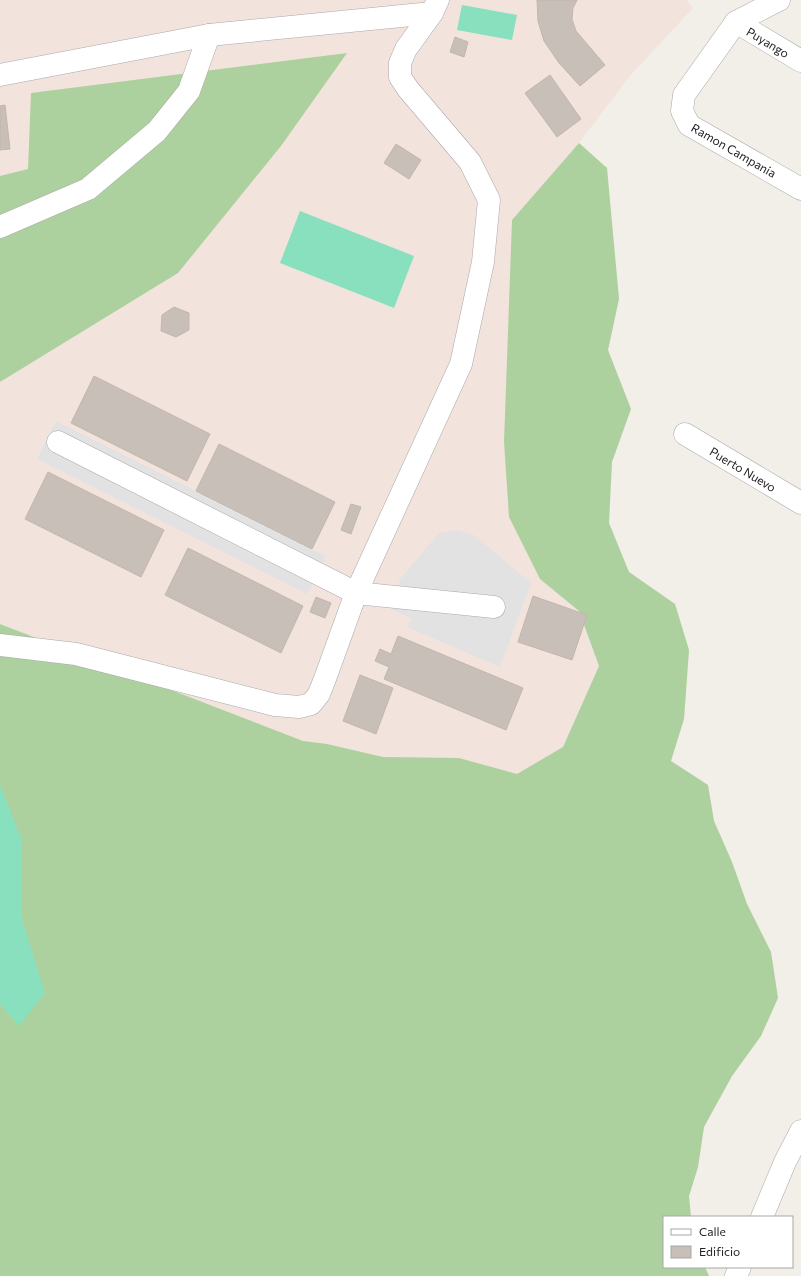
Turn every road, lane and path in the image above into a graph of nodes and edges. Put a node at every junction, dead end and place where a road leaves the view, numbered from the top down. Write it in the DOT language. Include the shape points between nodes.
graph roads {
  1 [pos="779,0"];
  2 [pos="435,6"];
  3 [pos="736,22"];
  4 [pos="209,34"];
  5 [pos="801,61"];
  6 [pos="0,75"];
  7 [pos="801,189"];
  8 [pos="0,227"];
  9 [pos="685,434"];
  10 [pos="58,442"];
  11 [pos="800,499"];
  12 [pos="356,593"];
  13 [pos="494,607"];
  14 [pos="0,646"];
  15 [pos="801,1131"];
  16 [pos="762,1216"];
  1 -- 3 [label="street, Ramon Campania"];
  2 -- 4 [label="street"];
  2 -- 12 [label="street" via="406,49 400,63 400,77 470,162 489,200 483,262 461,364"];
  3 -- 5 [label="street, Puyango"];
  3 -- 7 [label="street, Ramon Campania" via="684,95 682,111 689,125"];
  4 -- 6 [label="street"];
  4 -- 8 [label="street" via="189,91 157,131 88,188"];
  9 -- 11 [label="street, Puerto Nuevo"];
  10 -- 12 [label="street"];
  12 -- 13 [label="street"];
  12 -- 14 [label="street" via="319,694 311,704 299,707 275,705 76,654"];
  15 -- 16 [label="street"];
}
